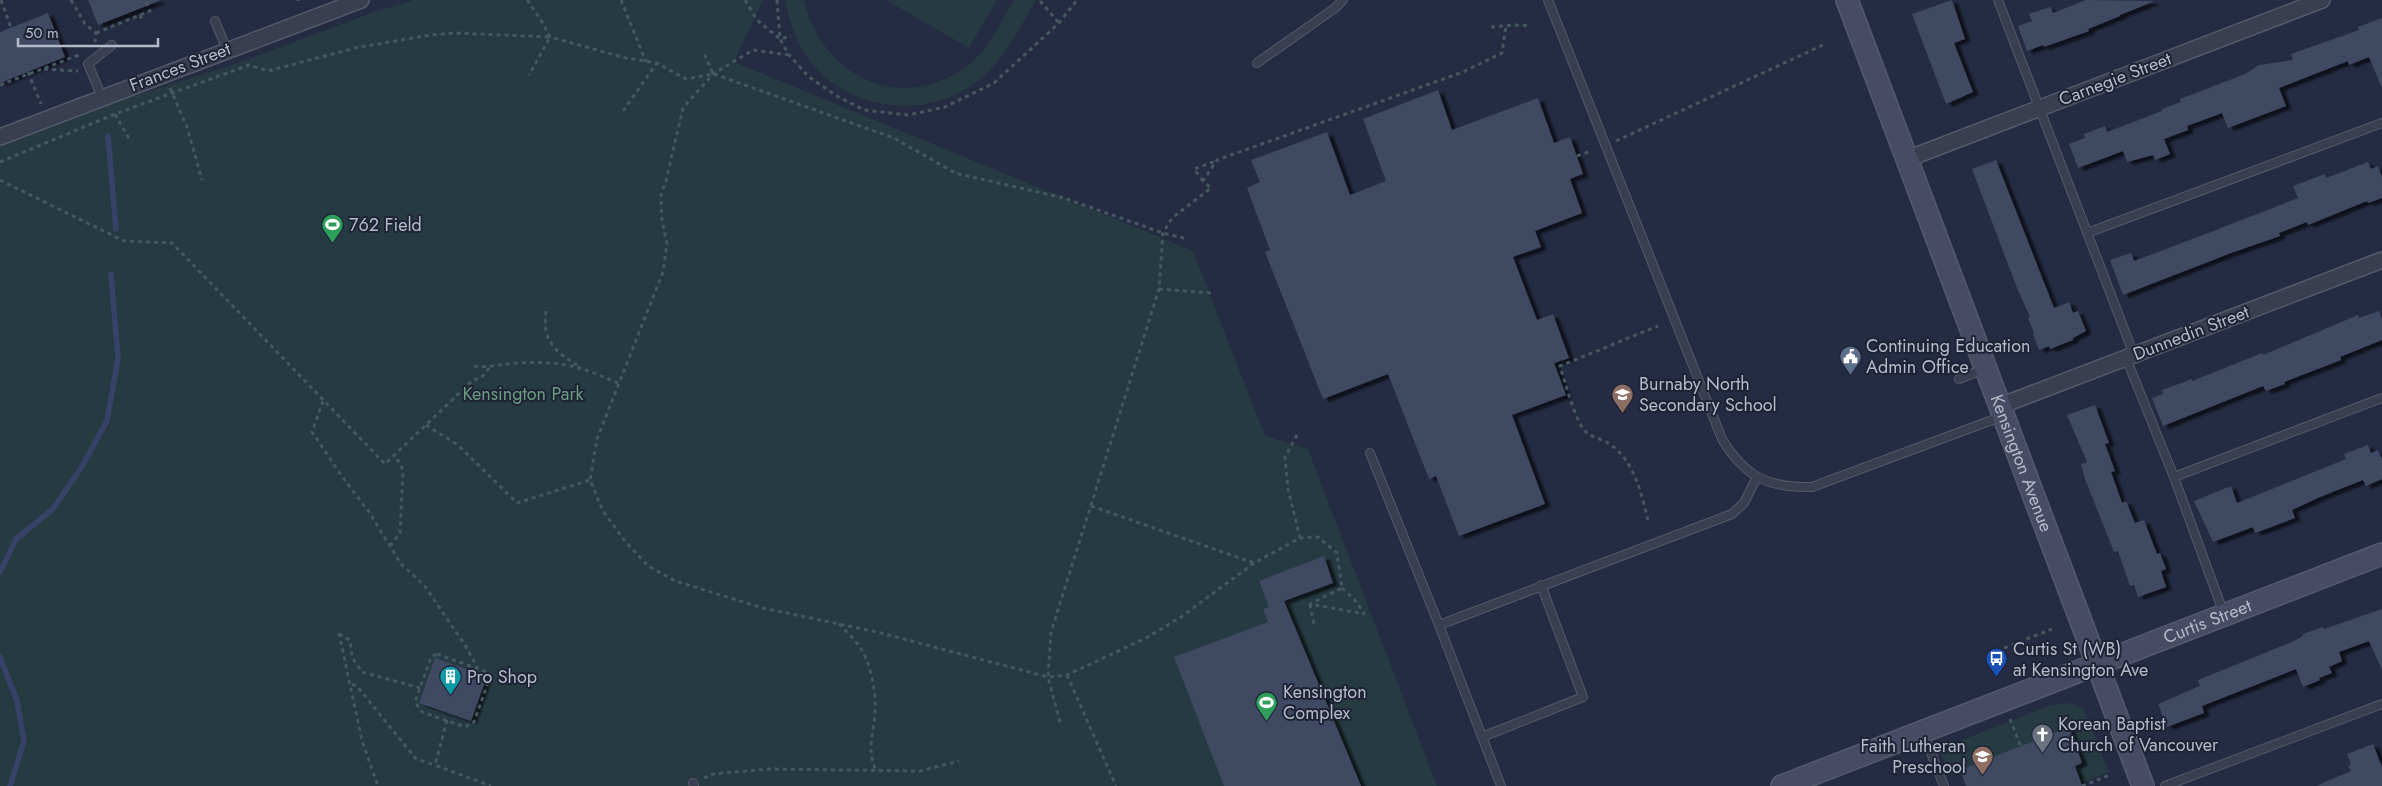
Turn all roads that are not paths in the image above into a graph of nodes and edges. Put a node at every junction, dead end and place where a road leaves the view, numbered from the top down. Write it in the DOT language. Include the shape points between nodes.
graph roads {
  1 [pos="361,0"];
  2 [pos="1343,0"];
  3 [pos="1548,0"];
  4 [pos="1847,0"];
  5 [pos="1998,0"];
  6 [pos="2322,0"];
  7 [pos="215,21"];
  8 [pos="112,45"];
  9 [pos="227,50"];
  10 [pos="1257,62"];
  11 [pos="102,97"];
  12 [pos="2038,109"];
  13 [pos="2382,122"];
  14 [pos="0,137"];
  15 [pos="1907,159"];
  16 [pos="2087,233"];
  17 [pos="2382,260"];
  18 [pos="2130,356"];
  19 [pos="1986,368"];
  20 [pos="1959,379"];
  21 [pos="2382,398"];
  22 [pos="2002,411"];
  23 [pos="1370,453"];
  24 [pos="1757,477"];
  25 [pos="2174,477"];
  26 [pos="2382,554"];
  27 [pos="1541,585"];
  28 [pos="2224,614"];
  29 [pos="1439,625"];
  30 [pos="2097,665"];
  31 [pos="2382,704"];
  32 [pos="1923,732"];
  33 [pos="1482,737"];
  34 [pos="1501,786"];
  35 [pos="1782,786"];
  36 [pos="1944,786"];
  37 [pos="2143,786"];
  38 [pos="2165,786"];
  1 -- 9 [label="street, Frances Street"];
  2 -- 10 [label="lane"];
  3 -- 24 [label="lane" via="1722,439 1735,461"];
  4 -- 15 [label="street, Kensington Avenue"];
  5 -- 12 [label="lane"];
  6 -- 12 [label="street, Carnegie Street"];
  7 -- 9 [label="lane"];
  8 -- 11 [label="lane" via="88,64"];
  9 -- 11 [label="street, Frances Street"];
  11 -- 14 [label="street, Frances Street"];
  12 -- 15 [label="street, Carnegie Street"];
  12 -- 16 [label="lane"];
  13 -- 16 [label="lane"];
  15 -- 19 [label="street, Kensington Avenue"];
  16 -- 18 [label="lane"];
  17 -- 18 [label="street, Dunnedin Street"];
  18 -- 22 [label="street, Dunnedin Street"];
  18 -- 25 [label="lane"];
  19 -- 20 [label="lane"];
  19 -- 22 [label="street, Kensington Avenue"];
  21 -- 25 [label="lane"];
  22 -- 24 [label="lane" via="1812,487 1787,488"];
  22 -- 30 [label="street, Kensington Avenue"];
  23 -- 29 [label="lane"];
  24 -- 27 [label="lane" via="1744,503 1732,514"];
  25 -- 28 [label="lane"];
  26 -- 28 [label="street, Curtis Street"];
  27 -- 29 [label="lane"];
  27 -- 33 [label="lane" via="1583,697"];
  28 -- 30 [label="street, Curtis Street"];
  29 -- 33 [label="lane"];
  30 -- 32 [label="street, Curtis Street"];
  30 -- 37 [label="street, Kensington Avenue"];
  31 -- 38 [label="lane"];
  32 -- 35 [label="street, Curtis Street"];
  32 -- 36 [label="lane"];
  33 -- 34 [label="lane"];
}
